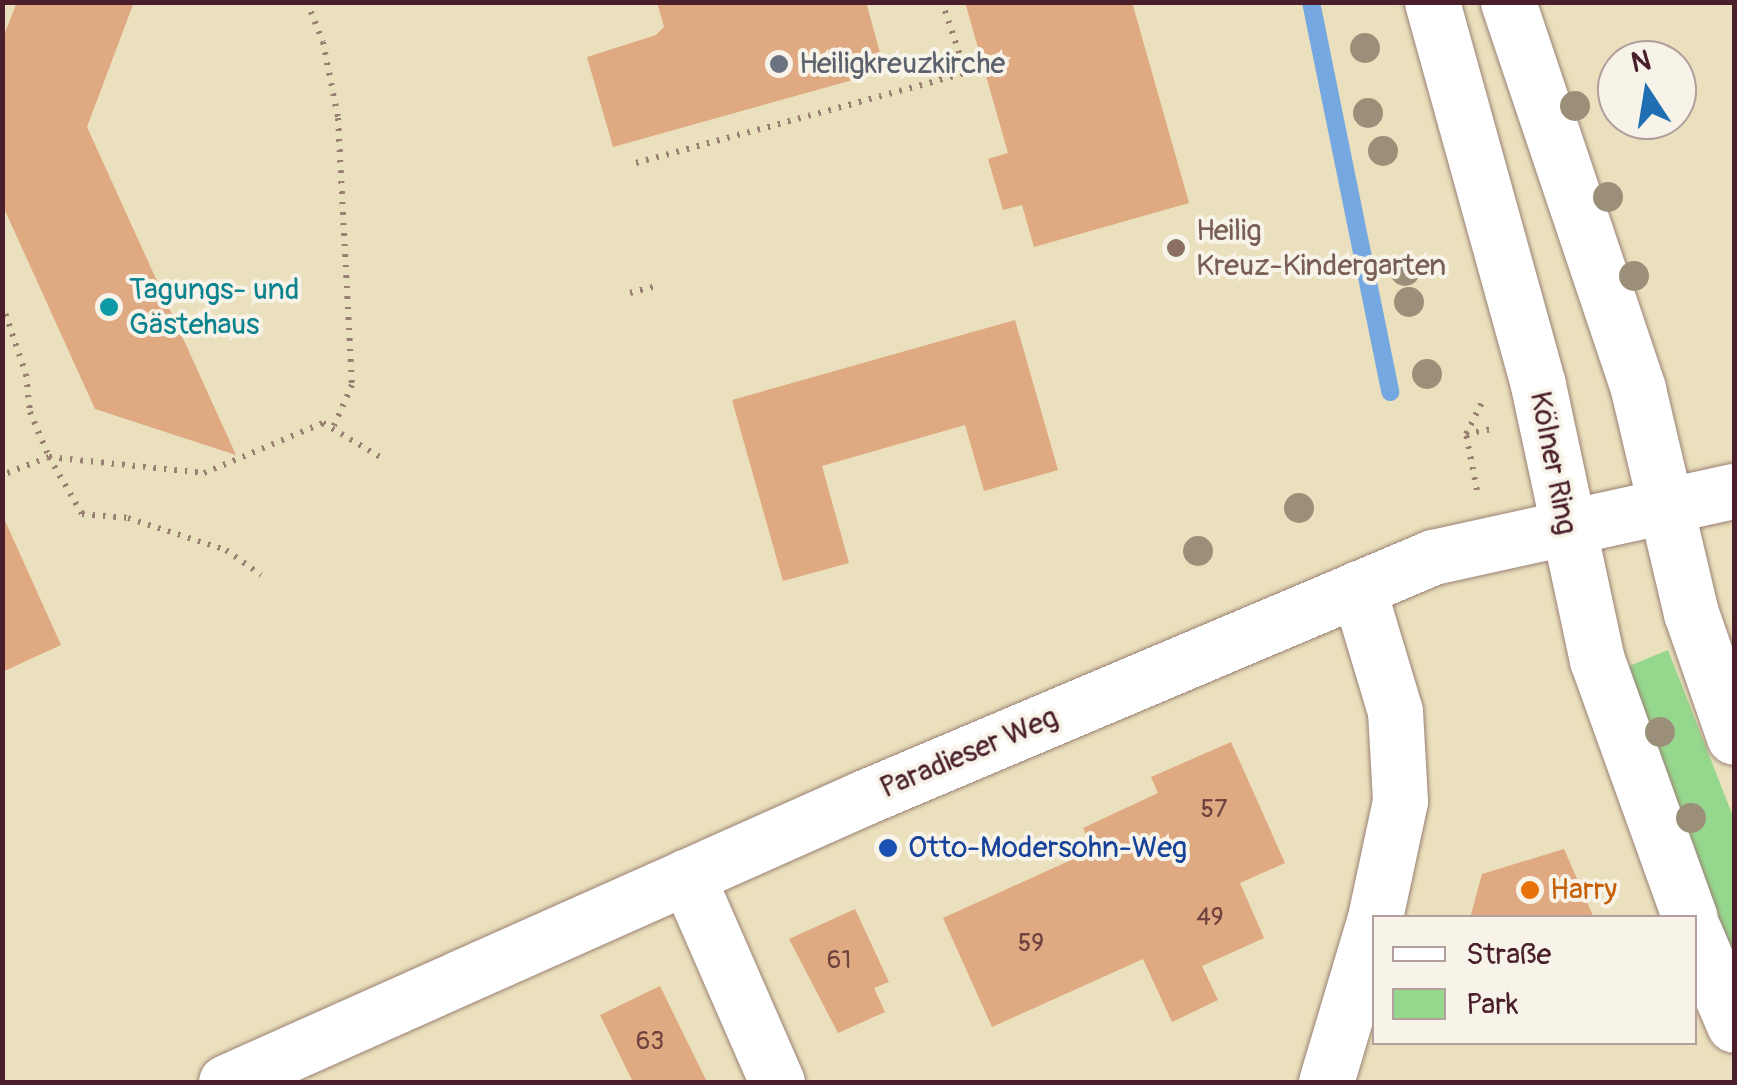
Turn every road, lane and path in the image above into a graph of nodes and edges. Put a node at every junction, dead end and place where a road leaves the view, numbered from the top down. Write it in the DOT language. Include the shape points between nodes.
graph roads {
  1 [pos="307,2"];
  2 [pos="942,2"];
  3 [pos="1432,2"];
  4 [pos="1508,2"];
  5 [pos="636,163"];
  6 [pos="653,287"];
  7 [pos="630,293"];
  8 [pos="2,304"];
  9 [pos="333,428"];
  10 [pos="380,456"];
  11 [pos="49,457"];
  12 [pos="2,475"];
  13 [pos="1734,491"];
  14 [pos="1663,502"];
  15 [pos="1564,524"];
  16 [pos="261,575"];
  17 [pos="1358,588"];
  18 [pos="1734,737"];
  19 [pos="687,876"];
  20 [pos="1376,915"];
  21 [pos="1689,915"];
  22 [pos="1372,929"];
  23 [pos="1697,937"];
  24 [pos="1734,1025"];
  25 [pos="226,1082"];
  26 [pos="777,1082"];
  27 [pos="1326,1082"];
  1 -- 9 [label="path" via="323,42 338,118 352,386"];
  2 -- 5 [label="path" via="966,73"];
  3 -- 15 [label="street, Kölner Ring" via="1538,384"];
  4 -- 14 [label="street" via="1638,389"];
  6 -- 7 [label="path"];
  8 -- 11 [label="path"];
  9 -- 10 [label="path"];
  9 -- 11 [label="path" via="323,423 204,473"];
  11 -- 12 [label="path"];
  11 -- 16 [label="path" via="82,514 128,518 226,550"];
  13 -- 14 [label="street, Paradieser Weg"];
  14 -- 15 [label="street, Paradieser Weg"];
  14 -- 18 [label="street" via="1695,626"];
  15 -- 17 [label="street, Paradieser Weg" via="1434,557"];
  15 -- 21 [label="street, Kölner Ring" via="1616,720"];
  17 -- 19 [label="street, Paradieser Weg"];
  17 -- 20 [label="street" via="1395,710 1400,801"];
  19 -- 25 [label="street, Paradieser Weg"];
  19 -- 26 [label="street"];
  22 -- 27 [label="street"];
  23 -- 24 [label="street"];
}
